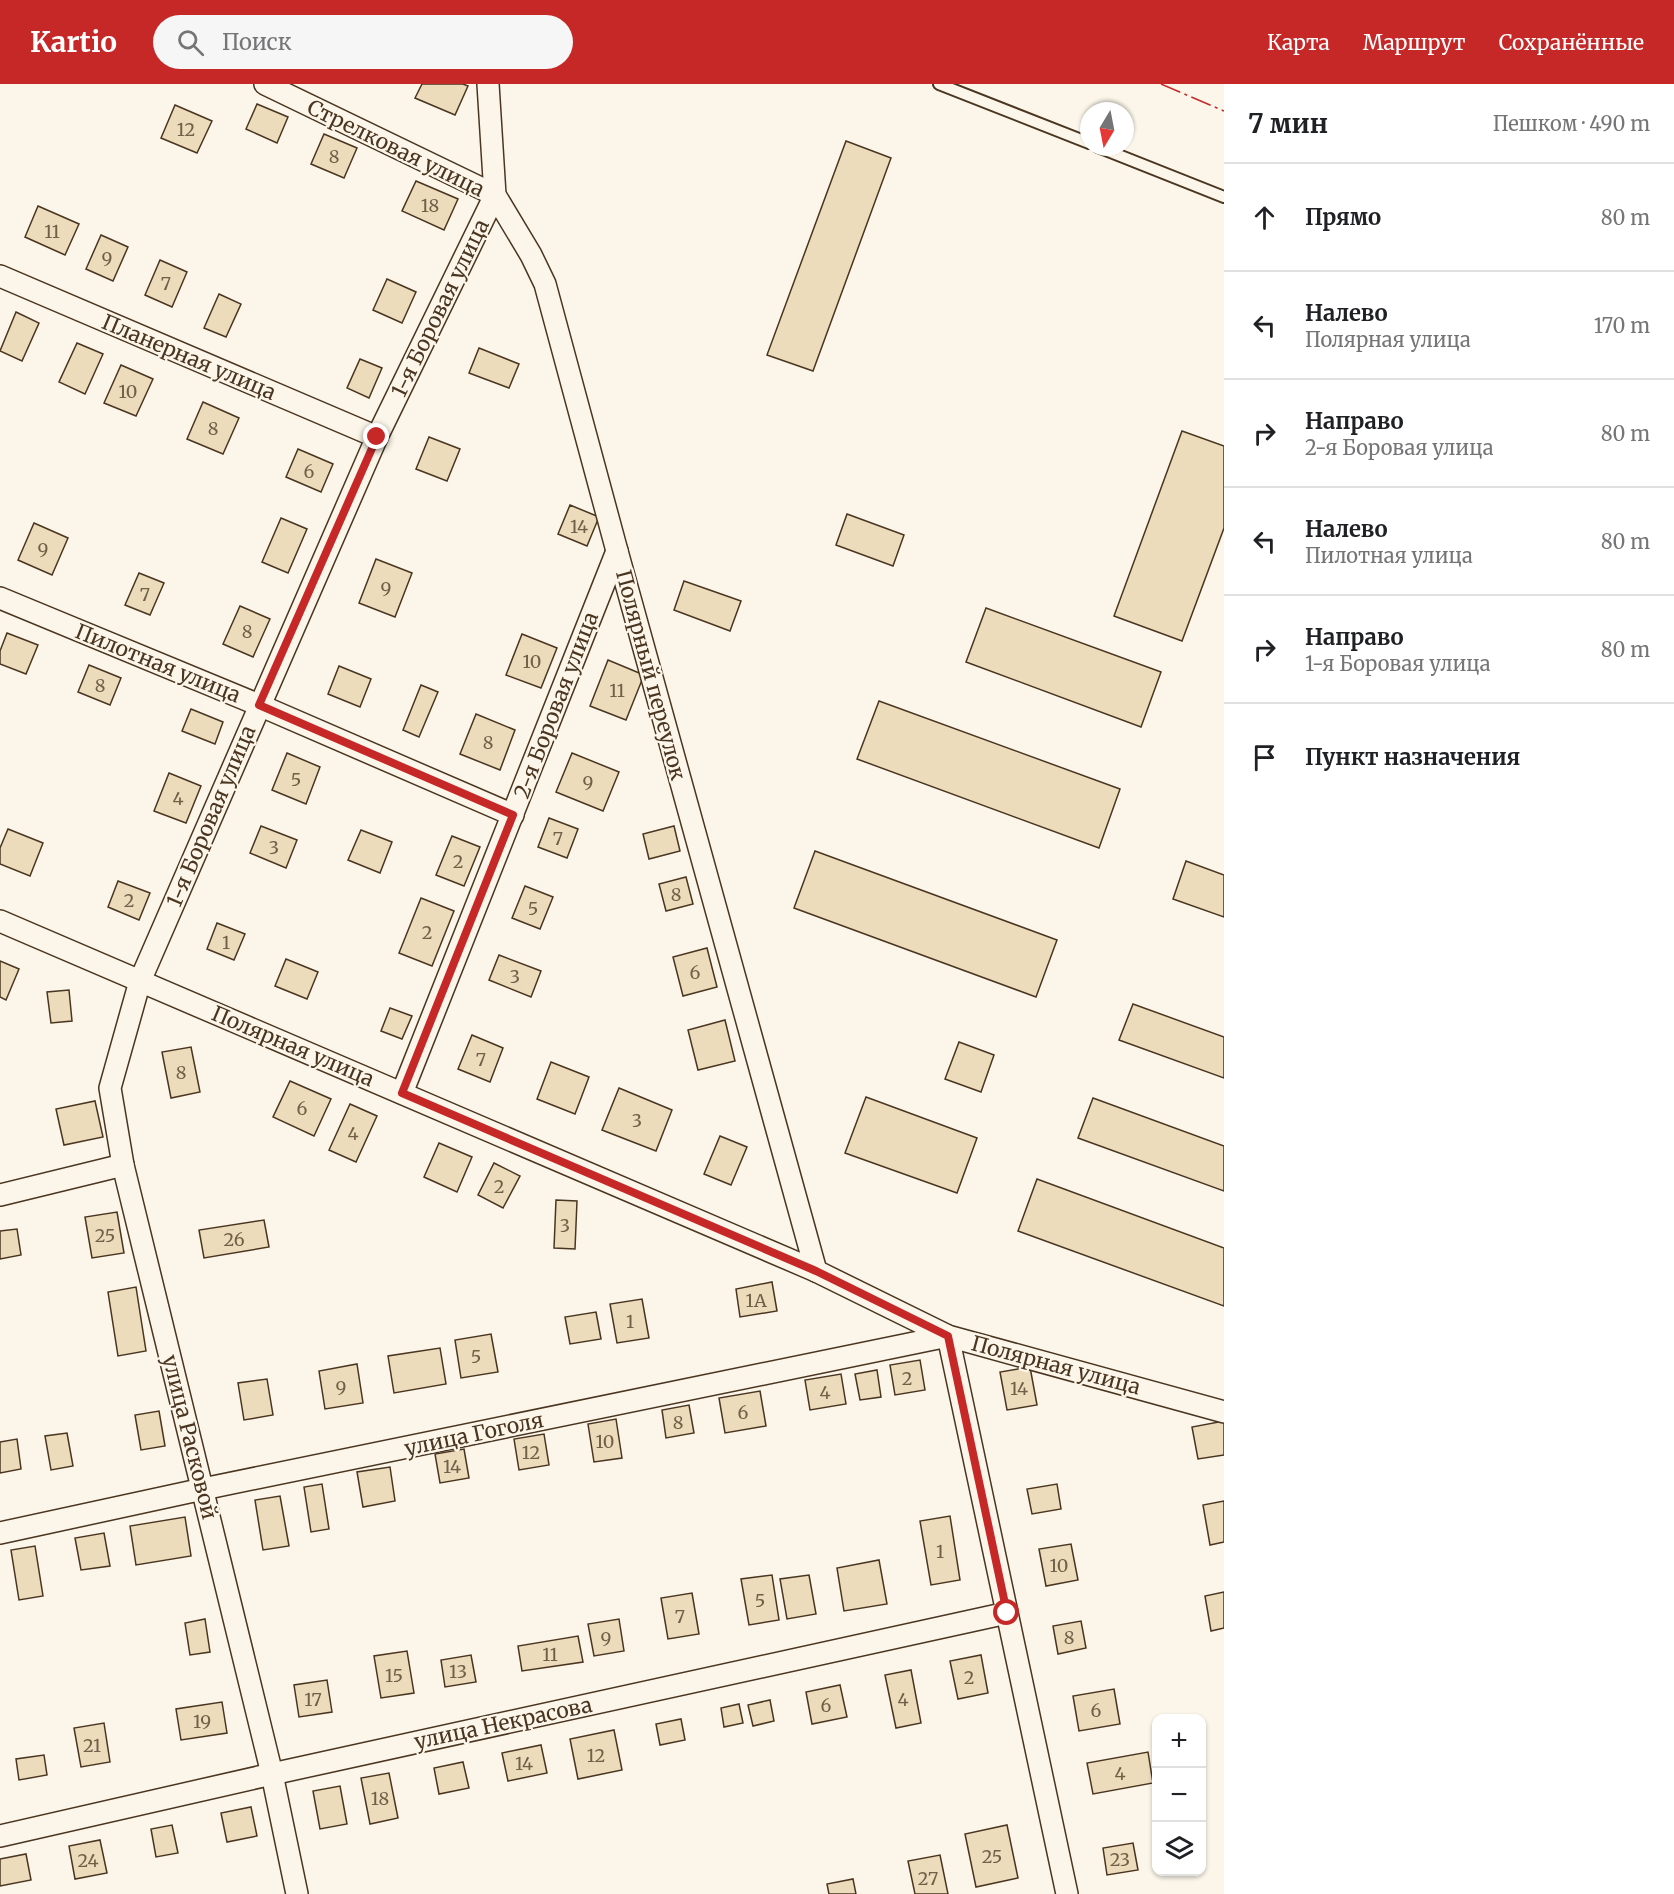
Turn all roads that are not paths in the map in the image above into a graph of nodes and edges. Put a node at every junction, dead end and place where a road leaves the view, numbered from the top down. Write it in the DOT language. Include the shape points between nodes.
graph roads {
  1 [pos="265,84"];
  2 [pos="488,84"];
  3 [pos="939,84"];
  4 [pos="1080,140"];
  5 [pos="1121,156"];
  6 [pos="495,195"];
  7 [pos="1224,197"];
  8 [pos="0,276"];
  9 [pos="377,437"];
  10 [pos="617,551"];
  11 [pos="0,598"];
  12 [pos="259,705"];
  13 [pos="513,815"];
  14 [pos="0,921"];
  15 [pos="140,981"];
  16 [pos="402,1093"];
  17 [pos="123,1165"];
  18 [pos="0,1195"];
  19 [pos="816,1271"];
  20 [pos="948,1336"];
  21 [pos="1224,1412"];
  22 [pos="203,1489"];
  23 [pos="0,1533"];
  24 [pos="1007,1613"];
  25 [pos="272,1774"];
  26 [pos="0,1836"];
  27 [pos="297,1894"];
  28 [pos="1067,1894"];
  1 -- 6 [label="street, Стрелковая улица"];
  2 -- 6 [label="street, Полярный переулок"];
  3 -- 4 [label="lane"];
  5 -- 7 [label="lane"];
  6 -- 9 [label="street, 1-я Боровая улица"];
  6 -- 10 [label="street, Полярный переулок" via="545,284"];
  8 -- 9 [label="street, Планерная улица"];
  9 -- 12 [label="street, 1-я Боровая улица"];
  10 -- 13 [label="street, 2-я Боровая улица"];
  10 -- 19 [label="street, Полярный переулок"];
  11 -- 12 [label="street, Пилотная улица"];
  12 -- 13 [label="street, Пилотная улица"];
  12 -- 15 [label="street, 1-я Боровая улица"];
  13 -- 16 [label="street, 2-я Боровая улица"];
  14 -- 15 [label="street, Полярная улица"];
  15 -- 16 [label="street, Полярная улица"];
  15 -- 17 [label="street, улица Расковой" via="110,1088"];
  16 -- 19 [label="street, Полярная улица"];
  17 -- 18 [label="street"];
  17 -- 22 [label="street, улица Расковой"];
  19 -- 20 [label="street, Полярная улица"];
  20 -- 21 [label="street, Полярная улица"];
  20 -- 22 [label="street, улица Гоголя"];
  20 -- 24 [label="street"];
  22 -- 23 [label="street, улица Гоголя"];
  22 -- 25 [label="street, улица Расковой"];
  24 -- 25 [label="street, улица Некрасова"];
  24 -- 28 [label="street"];
  25 -- 26 [label="street, улица Некрасова"];
  25 -- 27 [label="street, улица Расковой"];
}
